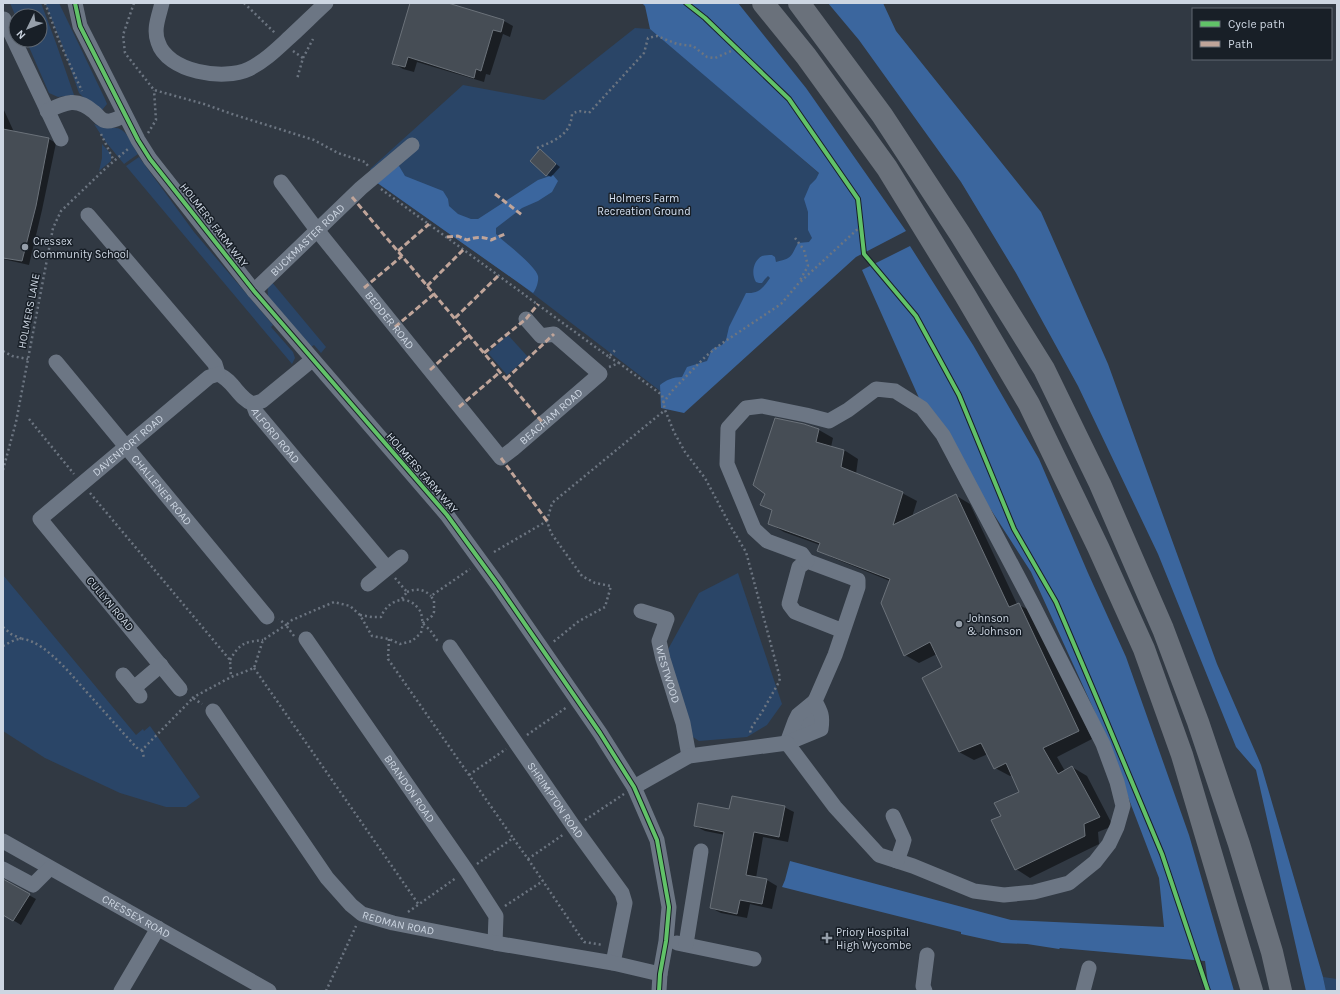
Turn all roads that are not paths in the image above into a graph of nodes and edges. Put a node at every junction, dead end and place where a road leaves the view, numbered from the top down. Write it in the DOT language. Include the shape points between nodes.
graph roads {
  1 [pos="75,3"];
  2 [pos="162,3"];
  3 [pos="326,3"];
  4 [pos="763,3"];
  5 [pos="798,3"];
  6 [pos="4,20"];
  7 [pos="47,111"];
  8 [pos="125,115"];
  9 [pos="61,139"];
  10 [pos="412,145"];
  11 [pos="281,182"];
  12 [pos="88,215"];
  13 [pos="317,230"];
  14 [pos="254,291"];
  15 [pos="526,318"];
  16 [pos="312,360"];
  17 [pos="56,362"];
  18 [pos="218,374"];
  19 [pos="253,404"];
  20 [pos="125,447"];
  21 [pos="501,458"];
  22 [pos="40,519"];
  23 [pos="401,557"];
  24 [pos="807,561"];
  25 [pos="387,568"];
  26 [pos="368,584"];
  27 [pos="641,611"];
  28 [pos="267,617"];
  29 [pos="843,631"];
  30 [pos="306,639"];
  31 [pos="450,647"];
  32 [pos="161,665"];
  33 [pos="123,675"];
  34 [pos="180,688"];
  35 [pos="815,701"];
  36 [pos="212,711"];
  37 [pos="787,743"];
  38 [pos="689,756"];
  39 [pos="634,787"];
  40 [pos="895,817"];
  41 [pos="3,841"];
  42 [pos="701,851"];
  43 [pos="900,854"];
  44 [pos="50,868"];
  45 [pos="3,869"];
  46 [pos="158,928"];
  47 [pos="666,941"];
  48 [pos="495,943"];
  49 [pos="686,944"];
  50 [pos="927,954"];
  51 [pos="754,959"];
  52 [pos="613,963"];
  53 [pos="1089,968"];
  54 [pos="660,974"];
  55 [pos="245,985"];
  56 [pos="121,991"];
  57 [pos="269,991"];
  58 [pos="659,991"];
  59 [pos="925,991"];
  60 [pos="1083,991"];
  61 [pos="1252,991"];
  62 [pos="1281,991"];
  1 -- 8 [label="street, HOLMERS FARM WAY" via="80,26"];
  2 -- 3 [label="street" via="156,25 158,42 166,55 192,70 213,74 238,73 270,56"];
  4 -- 61 [label="highway" via="806,56 887,168 1029,404 1144,650 1182,755"];
  5 -- 62 [label="highway" via="882,114 1044,369 1100,484 1163,629 1198,722 1239,844 1272,952"];
  6 -- 7 [label="street"];
  7 -- 8 [label="street" via="63,103 76,102 107,121"];
  7 -- 9 [label="street"];
  8 -- 14 [label="street, HOLMERS FARM WAY" via="150,159"];
  10 -- 13 [label="street, BUCKMASTER ROAD"];
  11 -- 13 [label="street, BEDDER ROAD"];
  12 -- 18 [label="street, ALFORD ROAD" via="215,364"];
  13 -- 14 [label="street, BUCKMASTER ROAD"];
  13 -- 21 [label="street, BEDDER ROAD"];
  14 -- 16 [label="street, HOLMERS FARM WAY"];
  15 -- 21 [label="street, BEACHAM ROAD" via="541,336 554,334 609,365"];
  16 -- 19 [label="street" via="262,401"];
  16 -- 39 [label="street, HOLMERS FARM WAY" via="447,514 600,733"];
  17 -- 20 [label="street, CHALLENER ROAD"];
  18 -- 19 [label="street, ALFORD ROAD" via="226,378 246,401"];
  18 -- 20 [label="street, DAVENPORT ROAD" via="209,377"];
  19 -- 25 [label="street, ALFORD ROAD" via="256,412"];
  20 -- 22 [label="street, DAVENPORT ROAD"];
  20 -- 28 [label="street, CHALLENER ROAD"];
  22 -- 32 [label="street, CULLYN ROAD"];
  23 -- 25 [label="street"];
  24 -- 29 [label="street" via="858,580 853,606"];
  24 -- 29 [label="street" via="799,567 789,604 795,612"];
  24 -- 43 [label="street" via="802,554 767,541 754,529 727,464 728,428 746,408 762,406 829,421 876,389 895,392 922,408 943,435 1033,604 1103,744 1117,782 1123,806 1109,844 1095,862 1069,883 1034,892 1004,895 974,891 913,866"];
  25 -- 26 [label="street"];
  27 -- 38 [label="street, WESTWOOD" via="667,619 659,641"];
  29 -- 35 [label="street"];
  30 -- 48 [label="street, BRANDON ROAD" via="496,916"];
  31 -- 52 [label="street, SHRIMPTON ROAD" via="622,893 625,903"];
  32 -- 33 [label="street" via="137,692"];
  32 -- 34 [label="street, CULLYN ROAD"];
  35 -- 37 [label="street" via="798,715"];
  35 -- 37 [label="street" via="822,717 821,729"];
  36 -- 48 [label="street, REDMAN ROAD" via="327,878 351,905 362,914 393,923"];
  37 -- 38 [label="street"];
  37 -- 43 [label="street" via="834,807 879,855"];
  38 -- 39 [label="street"];
  39 -- 47 [label="street, HOLMERS FARM WAY" via="657,840 669,907"];
  40 -- 43 [label="street" via="889,826"];
  41 -- 44 [label="street, CRESSEX ROAD"];
  42 -- 49 [label="street"];
  44 -- 45 [label="street" via="33,885"];
  44 -- 46 [label="street, CRESSEX ROAD"];
  46 -- 55 [label="street, CRESSEX ROAD"];
  46 -- 56 [label="street"];
  47 -- 49 [label="street"];
  47 -- 54 [label="street, HOLMERS FARM WAY"];
  48 -- 52 [label="street, REDMAN ROAD"];
  49 -- 51 [label="street"];
  50 -- 59 [label="street" via="923,986"];
  52 -- 54 [label="street, REDMAN ROAD"];
  53 -- 60 [label="street"];
  54 -- 58 [label="street, HOLMERS FARM WAY"];
  55 -- 57 [label="street, CRESSEX ROAD"];
}
